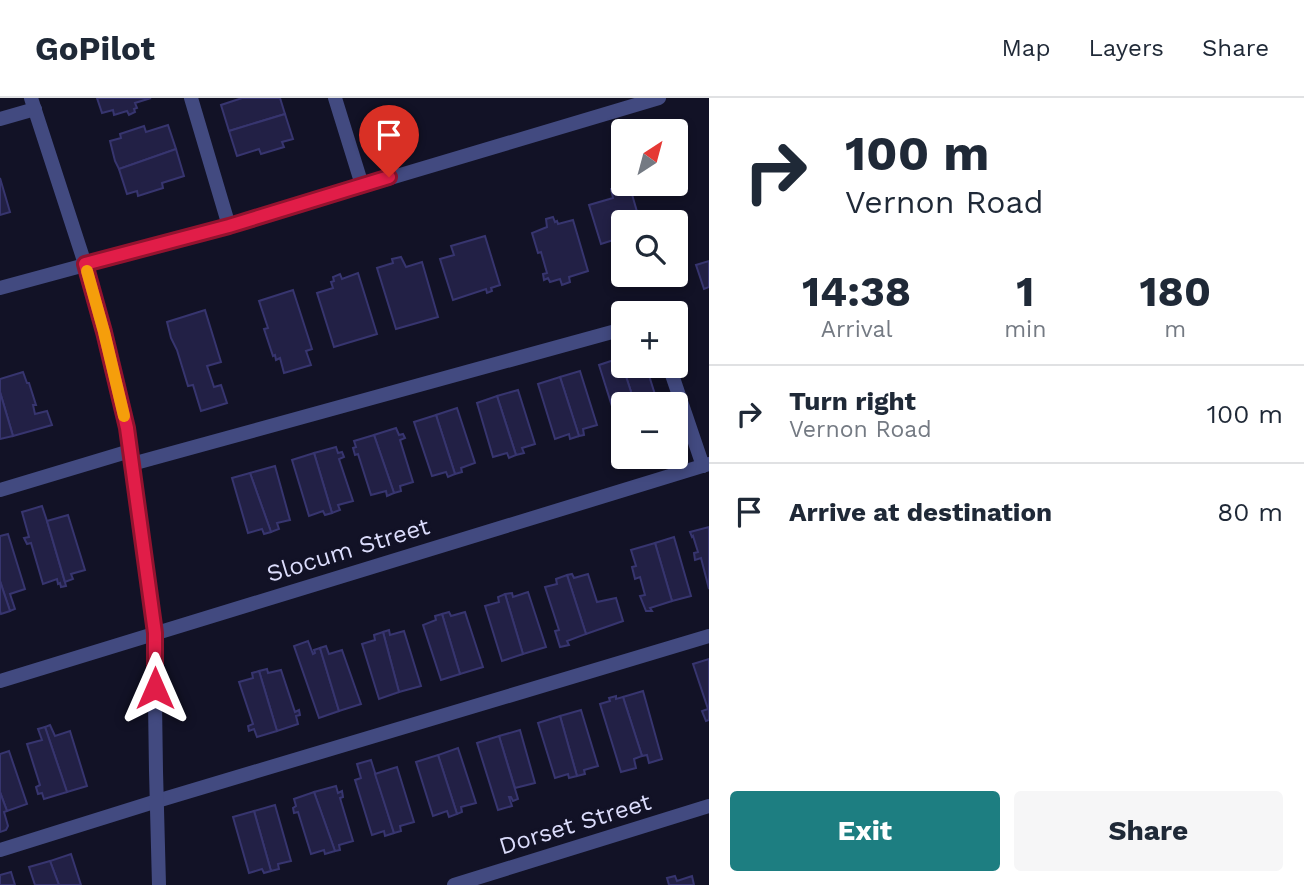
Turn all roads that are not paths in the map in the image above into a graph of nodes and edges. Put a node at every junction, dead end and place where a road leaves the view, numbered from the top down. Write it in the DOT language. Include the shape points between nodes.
graph roads {
  1 [pos="191,98"];
  2 [pos="335,98"];
  3 [pos="657,98"];
  4 [pos="33,104"];
  5 [pos="0,119"];
  6 [pos="362,185"];
  7 [pos="229,226"];
  8 [pos="85,264"];
  9 [pos="0,288"];
  10 [pos="611,332"];
  11 [pos="673,378"];
  12 [pos="131,458"];
  13 [pos="706,465"];
  14 [pos="0,490"];
  15 [pos="155,633"];
  16 [pos="709,636"];
  17 [pos="0,681"];
  18 [pos="157,801"];
  19 [pos="709,806"];
  20 [pos="0,850"];
  21 [pos="159,885"];
  22 [pos="454,885"];
  1 -- 7 [label="street"];
  2 -- 6 [label="street"];
  3 -- 6 [label="street"];
  4 -- 5 [label="street"];
  4 -- 8 [label="street"];
  6 -- 7 [label="street"];
  7 -- 8 [label="street"];
  8 -- 9 [label="street"];
  8 -- 12 [label="street"];
  10 -- 12 [label="street"];
  11 -- 13 [label="street"];
  12 -- 14 [label="street"];
  12 -- 15 [label="street"];
  13 -- 15 [label="street, Slocum Street"];
  15 -- 17 [label="street, Slocum Street"];
  15 -- 18 [label="street"];
  16 -- 18 [label="street"];
  18 -- 20 [label="street"];
  18 -- 21 [label="street"];
  19 -- 22 [label="street, Dorset Street"];
}
